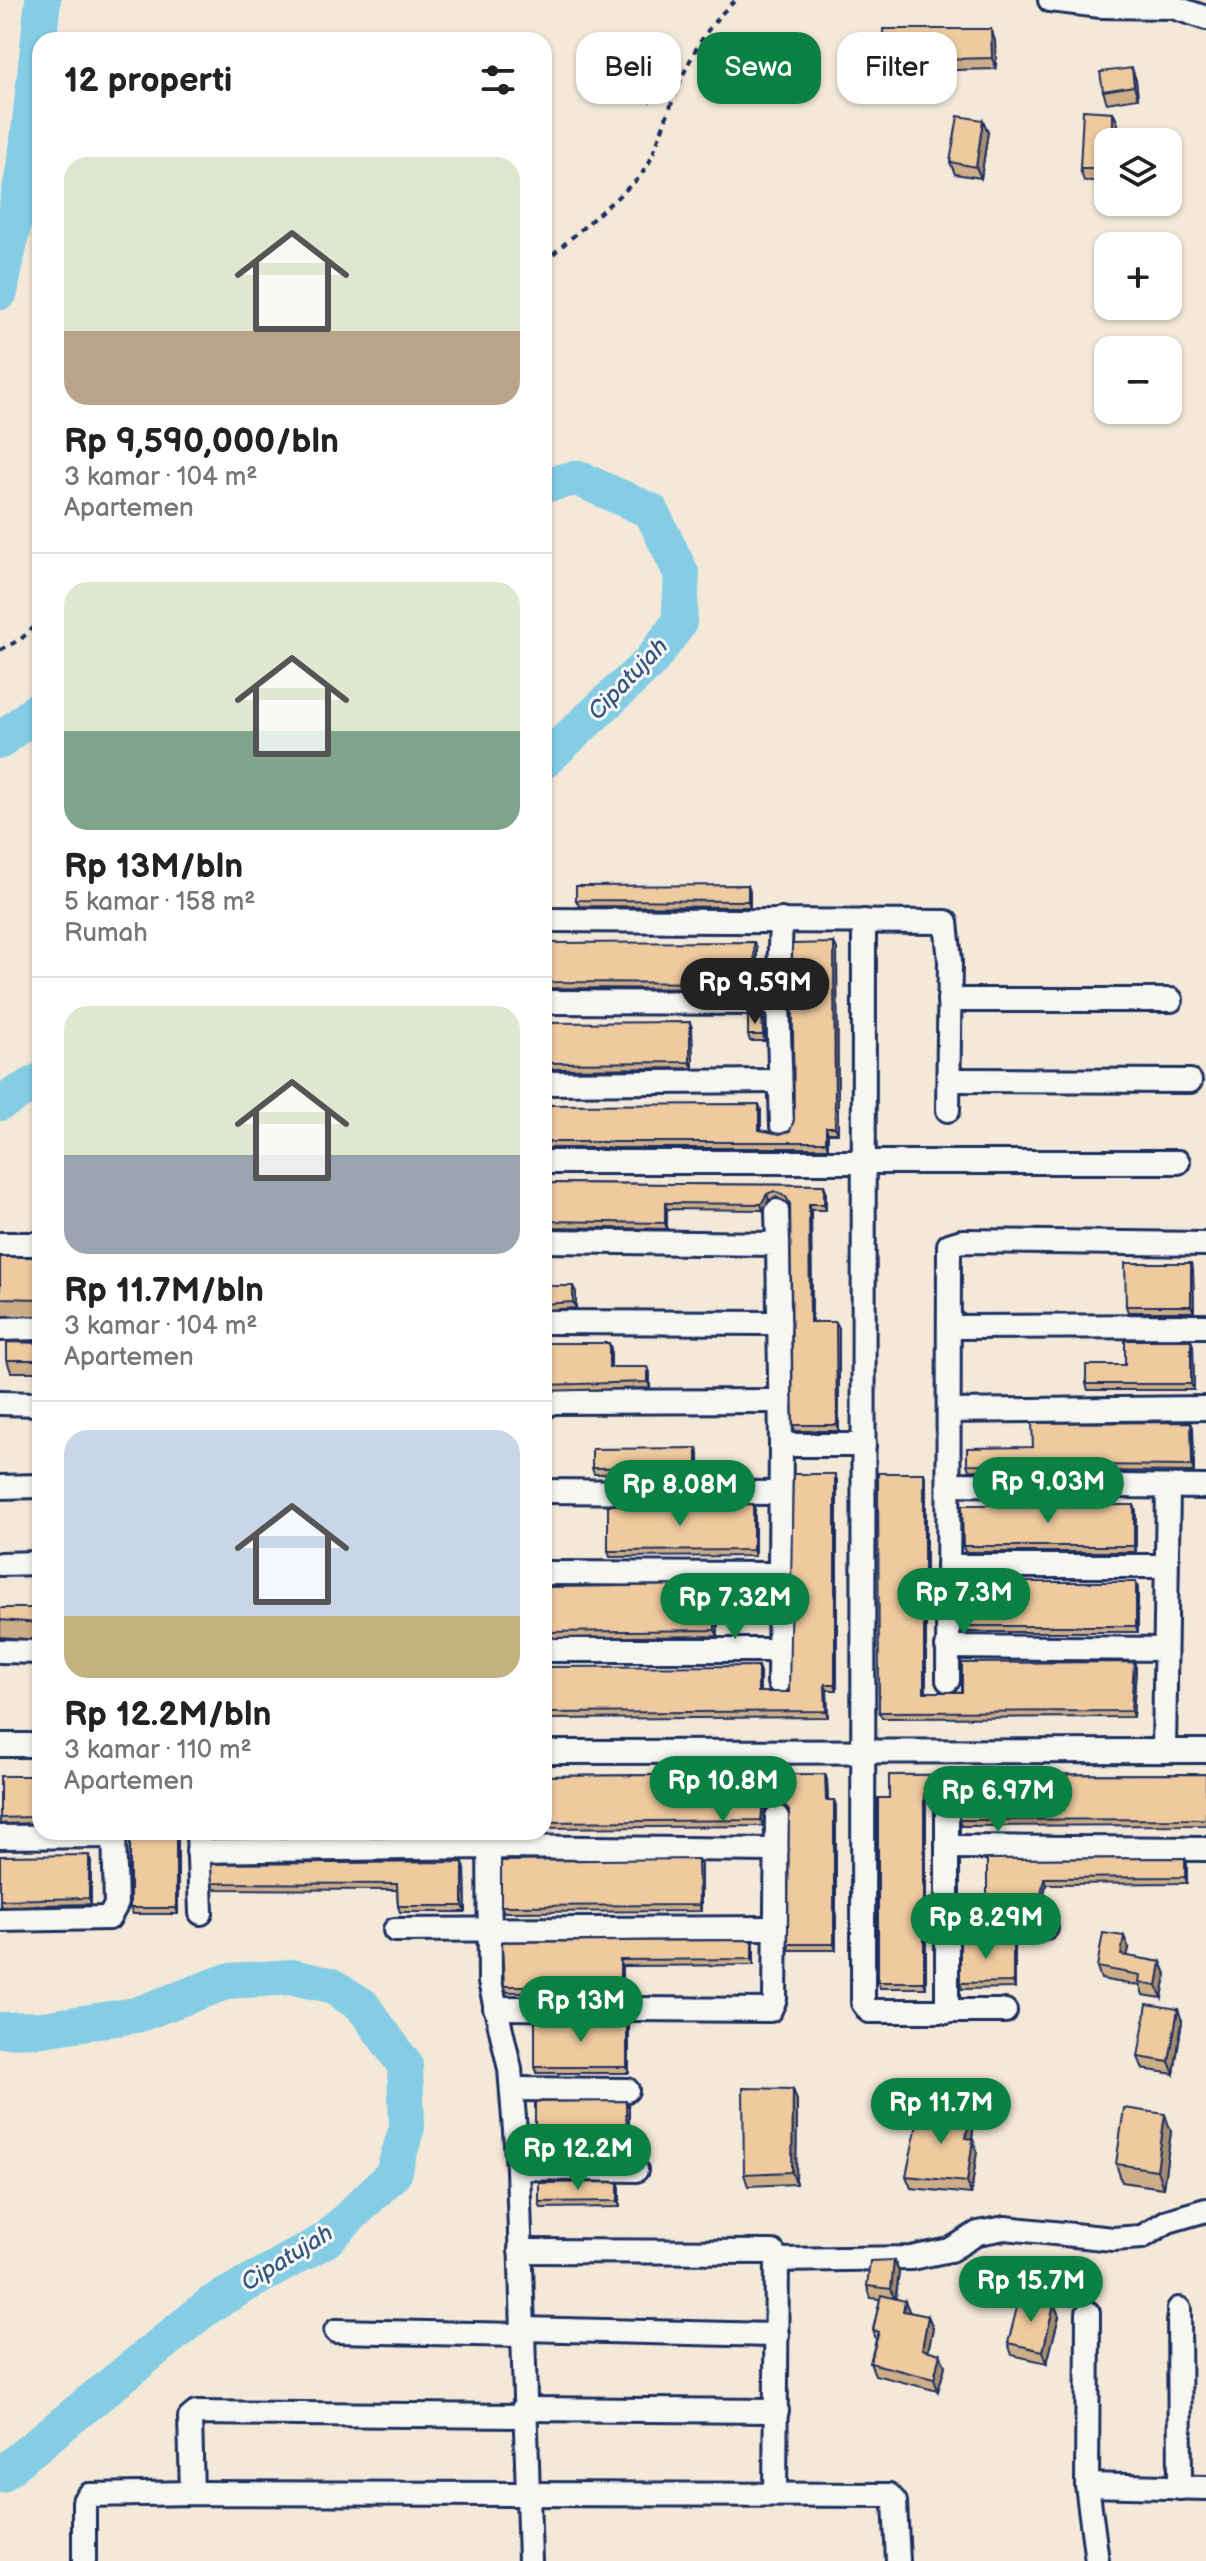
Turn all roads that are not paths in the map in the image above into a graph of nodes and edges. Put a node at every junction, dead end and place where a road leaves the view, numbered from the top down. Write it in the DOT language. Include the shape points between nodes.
graph roads {
  1 [pos="1050,0"];
  2 [pos="1206,18"];
  3 [pos="552,920"];
  4 [pos="781,920"];
  5 [pos="864,921"];
  6 [pos="949,1000"];
  7 [pos="1171,1000"];
  8 [pos="552,1002"];
  9 [pos="778,1003"];
  10 [pos="949,1080"];
  11 [pos="780,1081"];
  12 [pos="1190,1081"];
  13 [pos="552,1083"];
  14 [pos="948,1110"];
  15 [pos="782,1126"];
  16 [pos="865,1160"];
  17 [pos="552,1162"];
  18 [pos="1178,1162"];
  19 [pos="777,1211"];
  20 [pos="552,1241"];
  21 [pos="0,1244"];
  22 [pos="32,1244"];
  23 [pos="778,1244"];
  24 [pos="1206,1244"];
  25 [pos="552,1322"];
  26 [pos="780,1323"];
  27 [pos="1206,1326"];
  28 [pos="949,1327"];
  29 [pos="32,1328"];
  30 [pos="0,1329"];
  31 [pos="781,1401"];
  32 [pos="552,1402"];
  33 [pos="0,1403"];
  34 [pos="32,1404"];
  35 [pos="1206,1408"];
  36 [pos="949,1411"];
  37 [pos="781,1445"];
  38 [pos="864,1445"];
  39 [pos="949,1484"];
  40 [pos="32,1486"];
  41 [pos="0,1487"];
  42 [pos="1206,1487"];
  43 [pos="1168,1488"];
  44 [pos="552,1491"];
  45 [pos="778,1493"];
  46 [pos="32,1563"];
  47 [pos="0,1564"];
  48 [pos="948,1566"];
  49 [pos="1166,1566"];
  50 [pos="552,1573"];
  51 [pos="779,1574"];
  52 [pos="947,1647"];
  53 [pos="1165,1649"];
  54 [pos="552,1650"];
  55 [pos="778,1650"];
  56 [pos="0,1651"];
  57 [pos="32,1652"];
  58 [pos="948,1680"];
  59 [pos="779,1682"];
  60 [pos="0,1745"];
  61 [pos="32,1745"];
  62 [pos="1164,1750"];
  63 [pos="1206,1751"];
  64 [pos="552,1752"];
  65 [pos="862,1754"];
  66 [pos="947,1810"];
  67 [pos="777,1817"];
  68 [pos="32,1836"];
  69 [pos="0,1837"];
  70 [pos="114,1840"];
  71 [pos="489,1840"];
  72 [pos="198,1842"];
  73 [pos="947,1847"];
  74 [pos="1206,1849"];
  75 [pos="777,1850"];
  76 [pos="201,1913"];
  77 [pos="0,1920"];
  78 [pos="947,1927"];
  79 [pos="776,1928"];
  80 [pos="1046,1928"];
  81 [pos="395,1930"];
  82 [pos="489,1930"];
  83 [pos="495,2008"];
  84 [pos="1005,2011"];
  85 [pos="947,2012"];
  86 [pos="512,2089"];
  87 [pos="627,2090"];
  88 [pos="518,2168"];
  89 [pos="636,2170"];
  90 [pos="1206,2210"];
  91 [pos="520,2251"];
  92 [pos="777,2260"];
  93 [pos="1179,2309"];
  94 [pos="1088,2313"];
  95 [pos="336,2331"];
  96 [pos="522,2332"];
  97 [pos="777,2335"];
  98 [pos="777,2411"];
  99 [pos="523,2413"];
  100 [pos="1087,2485"];
  101 [pos="1180,2488"];
  102 [pos="1206,2488"];
  103 [pos="192,2493"];
  104 [pos="528,2494"];
  105 [pos="775,2494"];
  106 [pos="84,2561"];
  107 [pos="530,2561"];
  108 [pos="898,2561"];
  109 [pos="1097,2561"];
  1 -- 2 [label="street" via="1173,7"];
  3 -- 4 [label="street"];
  4 -- 5 [label="street"];
  4 -- 9 [label="street"];
  5 -- 6 [label="street" via="946,922"];
  5 -- 16 [label="street"];
  6 -- 7 [label="street"];
  6 -- 10 [label="street"];
  8 -- 9 [label="street"];
  9 -- 11 [label="street"];
  10 -- 12 [label="street"];
  10 -- 14 [label="street"];
  11 -- 13 [label="street"];
  11 -- 15 [label="street"];
  16 -- 17 [label="street"];
  16 -- 18 [label="street"];
  16 -- 38 [label="street"];
  19 -- 23 [label="street"];
  20 -- 23 [label="street"];
  21 -- 22 [label="street"];
  23 -- 26 [label="street"];
  24 -- 28 [label="street" via="953,1242"];
  25 -- 26 [label="street"];
  26 -- 31 [label="street"];
  27 -- 28 [label="street"];
  28 -- 36 [label="street"];
  29 -- 30 [label="street"];
  31 -- 32 [label="street"];
  31 -- 37 [label="street"];
  33 -- 34 [label="street"];
  35 -- 36 [label="street"];
  36 -- 39 [label="street"];
  37 -- 38 [label="street"];
  37 -- 45 [label="street"];
  38 -- 65 [label="street"];
  39 -- 43 [label="street"];
  39 -- 48 [label="street"];
  40 -- 41 [label="street"];
  42 -- 43 [label="street"];
  43 -- 49 [label="street"];
  44 -- 45 [label="street"];
  45 -- 51 [label="street"];
  46 -- 47 [label="street"];
  48 -- 49 [label="street"];
  48 -- 52 [label="street"];
  49 -- 53 [label="street"];
  50 -- 51 [label="street"];
  51 -- 55 [label="street"];
  52 -- 53 [label="street"];
  52 -- 58 [label="street"];
  53 -- 62 [label="street"];
  54 -- 55 [label="street"];
  55 -- 59 [label="street"];
  56 -- 57 [label="street"];
  60 -- 61 [label="street"];
  62 -- 63 [label="street"];
  62 -- 65 [label="street"];
  64 -- 65 [label="street"];
  65 -- 85 [label="street" via="863,2003 869,2011"];
  66 -- 73 [label="street"];
  67 -- 75 [label="street"];
  68 -- 69 [label="street"];
  70 -- 77 [label="street" via="116,1905 109,1918"];
  71 -- 72 [label="street"];
  71 -- 75 [label="street"];
  71 -- 82 [label="street"];
  72 -- 76 [label="street"];
  73 -- 74 [label="street"];
  73 -- 78 [label="street"];
  75 -- 79 [label="street"];
  78 -- 80 [label="street"];
  78 -- 85 [label="street"];
  79 -- 82 [label="street"];
  79 -- 83 [label="street" via="775,1999 766,2012"];
  81 -- 82 [label="street"];
  82 -- 83 [label="street"];
  83 -- 86 [label="street"];
  84 -- 85 [label="street"];
  86 -- 87 [label="street"];
  86 -- 88 [label="street"];
  88 -- 89 [label="street"];
  88 -- 91 [label="street"];
  90 -- 92 [label="street" via="1168,2221 1142,2237 1005,2228 978,2233 950,2250 911,2258"];
  91 -- 92 [label="street" via="770,2251"];
  91 -- 96 [label="street"];
  92 -- 97 [label="street"];
  93 -- 101 [label="street"];
  94 -- 100 [label="street"];
  95 -- 96 [label="street"];
  96 -- 97 [label="street"];
  96 -- 99 [label="street"];
  97 -- 98 [label="street"];
  98 -- 99 [label="street"];
  98 -- 105 [label="street"];
  99 -- 103 [label="street" via="196,2413 190,2418"];
  99 -- 104 [label="street"];
  100 -- 101 [label="street"];
  100 -- 109 [label="street"];
  101 -- 102 [label="street"];
  103 -- 104 [label="street"];
  103 -- 106 [label="street" via="89,2495 84,2501"];
  104 -- 105 [label="street"];
  104 -- 107 [label="street"];
  105 -- 108 [label="street" via="891,2496"];
}
